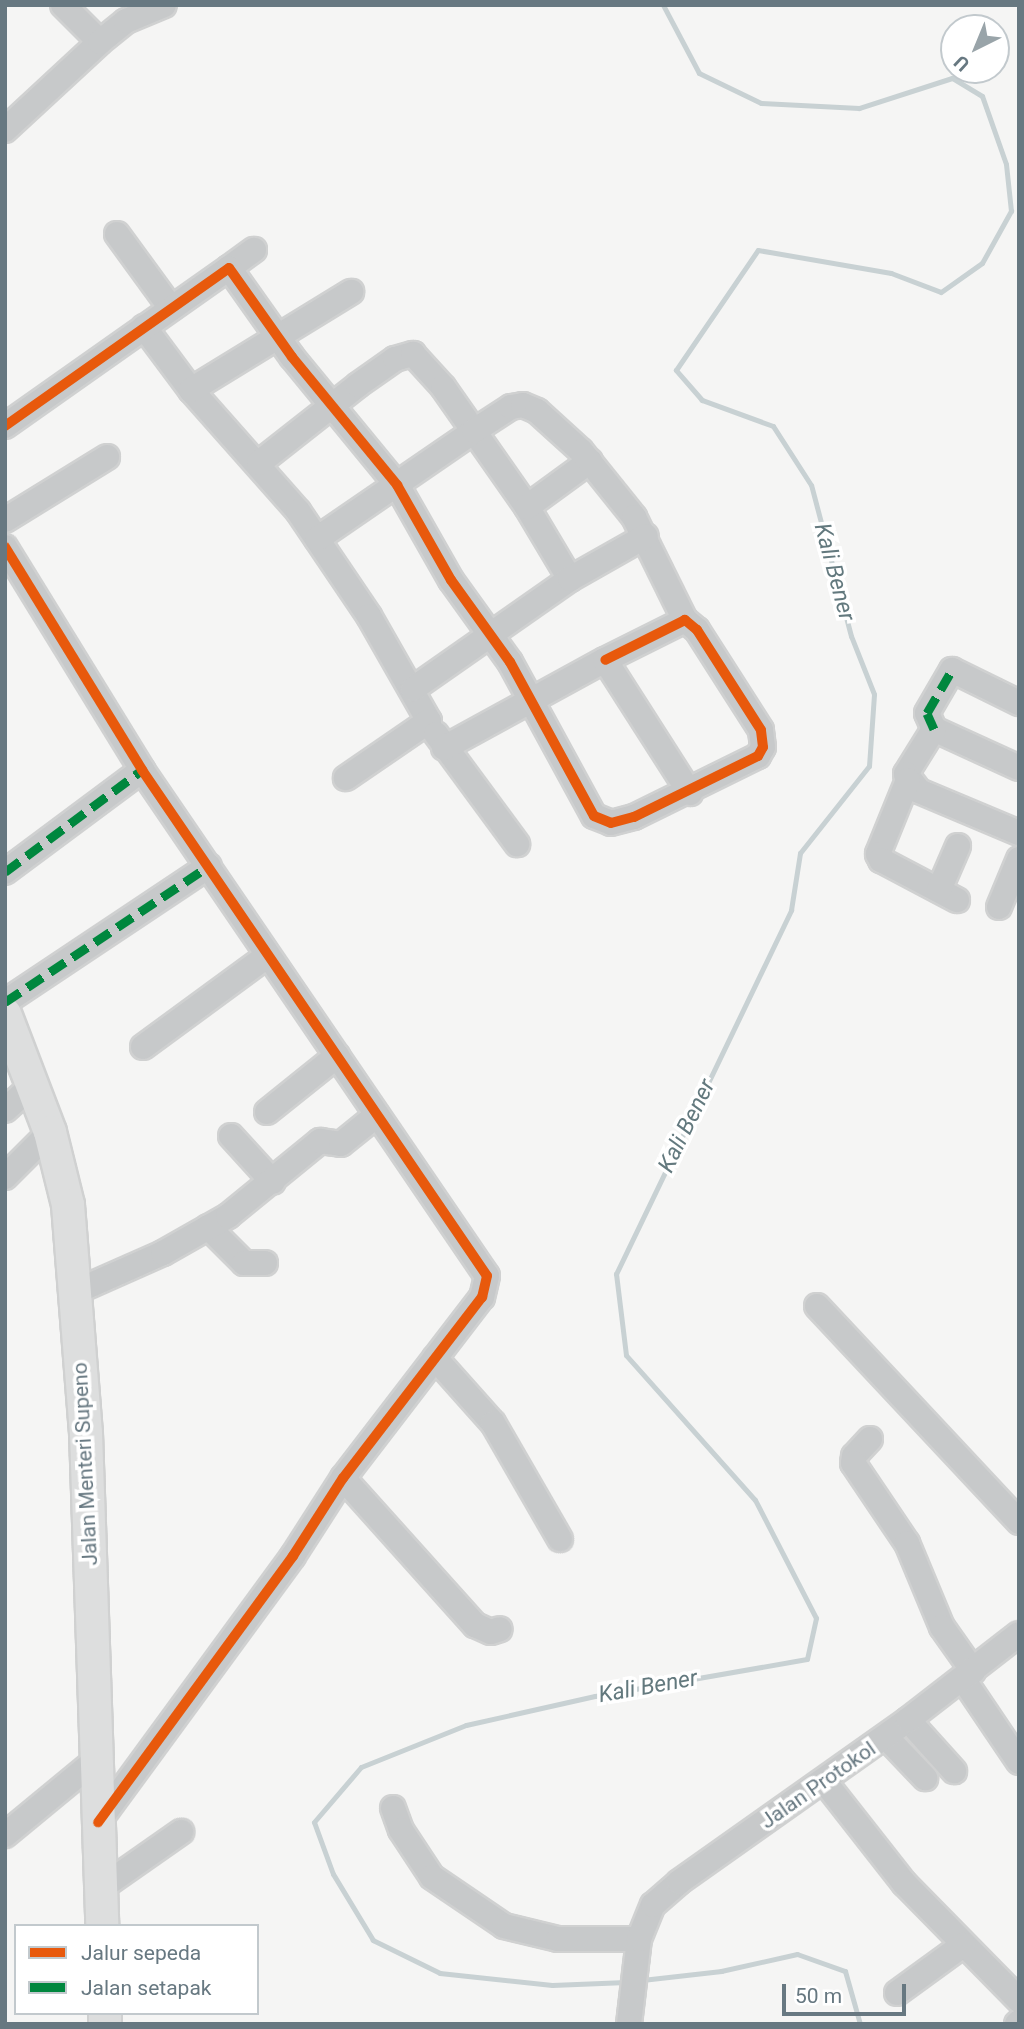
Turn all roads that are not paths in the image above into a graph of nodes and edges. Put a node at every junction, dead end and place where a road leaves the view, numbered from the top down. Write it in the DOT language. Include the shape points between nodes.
graph roads {
  1 [pos="62,5"];
  2 [pos="164,5"];
  3 [pos="100,42"];
  4 [pos="5,130"];
  5 [pos="117,234"];
  6 [pos="254,250"];
  7 [pos="229,268"];
  8 [pos="351,292"];
  9 [pos="171,308"];
  10 [pos="144,327"];
  11 [pos="278,338"];
  12 [pos="191,390"];
  13 [pos="333,404"];
  14 [pos="5,426"];
  15 [pos="474,431"];
  16 [pos="107,457"];
  17 [pos="590,461"];
  18 [pos="259,463"];
  19 [pos="397,485"];
  20 [pos="527,507"];
  21 [pos="5,520"];
  22 [pos="646,536"];
  23 [pos="317,539"];
  24 [pos="5,547"];
  25 [pos="570,579"];
  26 [pos="15,585"];
  27 [pos="685,620"];
  28 [pos="489,634"];
  29 [pos="605,660"];
  30 [pos="413,689"];
  31 [pos="531,699"];
  32 [pos="1019,703"];
  33 [pos="429,721"];
  34 [pos="934,729"];
  35 [pos="444,748"];
  36 [pos="1019,768"];
  37 [pos="142,770"];
  38 [pos="346,778"];
  39 [pos="908,780"];
  40 [pos="690,793"];
  41 [pos="1019,833"];
  42 [pos="517,844"];
  43 [pos="958,846"];
  44 [pos="1019,859"];
  45 [pos="209,866"];
  46 [pos="5,872"];
  47 [pos="999,906"];
  48 [pos="267,956"];
  49 [pos="5,1002"];
  50 [pos="5,1013"];
  51 [pos="143,1047"];
  52 [pos="337,1056"];
  53 [pos="33,1085"];
  54 [pos="5,1110"];
  55 [pos="267,1112"];
  56 [pos="377,1115"];
  57 [pos="50,1132"];
  58 [pos="231,1136"];
  59 [pos="5,1177"];
  60 [pos="273,1182"];
  61 [pos="208,1227"];
  62 [pos="264,1263"];
  63 [pos="75,1292"];
  64 [pos="817,1306"];
  65 [pos="435,1358"];
  66 [pos="870,1439"];
  67 [pos="343,1478"];
  68 [pos="1019,1521"];
  69 [pos="560,1539"];
  70 [pos="500,1629"];
  71 [pos="1019,1634"];
  72 [pos="968,1675"];
  73 [pos="908,1720"];
  74 [pos="886,1737"];
  75 [pos="96,1760"];
  76 [pos="1019,1762"];
  77 [pos="954,1771"];
  78 [pos="925,1778"];
  79 [pos="824,1781"];
  80 [pos="393,1808"];
  81 [pos="98,1822"];
  82 [pos="181,1832"];
  83 [pos="5,1835"];
  84 [pos="101,1888"];
  85 [pos="102,1924"];
  86 [pos="638,1944"];
  87 [pos="963,1945"];
  88 [pos="897,1993"];
  89 [pos="1019,2000"];
  90 [pos="630,2018"];
  1 -- 3 [label="street"];
  2 -- 3 [label="street" via="127,22"];
  3 -- 4 [label="street"];
  5 -- 9 [label="street"];
  6 -- 7 [label="street"];
  7 -- 9 [label="street"];
  7 -- 11 [label="street"];
  8 -- 11 [label="street"];
  9 -- 10 [label="street"];
  10 -- 12 [label="street"];
  10 -- 14 [label="street"];
  11 -- 12 [label="street"];
  11 -- 13 [label="street"];
  12 -- 18 [label="street"];
  13 -- 15 [label="street" via="395,359 413,354"];
  13 -- 18 [label="street"];
  13 -- 19 [label="street"];
  15 -- 17 [label="street" via="511,407 523,405 537,411"];
  15 -- 19 [label="street"];
  15 -- 20 [label="street"];
  16 -- 21 [label="street"];
  17 -- 20 [label="street"];
  17 -- 22 [label="street"];
  18 -- 23 [label="street"];
  19 -- 23 [label="street"];
  19 -- 28 [label="street" via="451,580"];
  20 -- 25 [label="street"];
  22 -- 25 [label="street"];
  22 -- 27 [label="street"];
  23 -- 30 [label="street"];
  24 -- 26 [label="street"];
  25 -- 28 [label="street"];
  26 -- 37 [label="street"];
  27 -- 29 [label="street"];
  27 -- 40 [label="street" via="697,631 763,739 763,747 751,763"];
  28 -- 30 [label="street"];
  28 -- 31 [label="street"];
  29 -- 31 [label="street"];
  29 -- 40 [label="street"];
  30 -- 33 [label="street"];
  31 -- 35 [label="street"];
  31 -- 40 [label="street" via="590,809 601,821 634,817"];
  32 -- 34 [label="street" via="951,670 928,713"];
  33 -- 35 [label="street"];
  33 -- 38 [label="street"];
  34 -- 36 [label="street"];
  34 -- 39 [label="street" via="909,767"];
  35 -- 42 [label="street"];
  37 -- 45 [label="street"];
  37 -- 46 [label="street"];
  39 -- 41 [label="street" via="919,791"];
  39 -- 43 [label="street" via="878,854 881,860 948,895"];
  44 -- 47 [label="street"];
  45 -- 48 [label="street"];
  45 -- 49 [label="street"];
  48 -- 51 [label="street"];
  48 -- 52 [label="street"];
  50 -- 53 [label="main road, Jalan Menteri Supeno"];
  52 -- 55 [label="street"];
  52 -- 56 [label="street"];
  53 -- 54 [label="street"];
  53 -- 57 [label="main road, Jalan Menteri Supeno"];
  56 -- 60 [label="street" via="341,1144 320,1141"];
  56 -- 65 [label="street" via="487,1276 482,1297"];
  57 -- 59 [label="street"];
  57 -- 63 [label="main road, Jalan Menteri Supeno" via="68,1205"];
  58 -- 60 [label="street"];
  60 -- 61 [label="street"];
  61 -- 62 [label="street" via="244,1263"];
  61 -- 63 [label="street" via="163,1253"];
  63 -- 75 [label="main road, Jalan Menteri Supeno" via="86,1433"];
  64 -- 68 [label="street"];
  65 -- 67 [label="street"];
  65 -- 69 [label="street" via="493,1423"];
  66 -- 72 [label="street" via="853,1456 853,1463 907,1543"];
  67 -- 70 [label="street" via="475,1625 491,1632"];
  67 -- 81 [label="street" via="293,1556"];
  71 -- 72 [label="street, Jalan Protokol"];
  72 -- 73 [label="street, Jalan Protokol"];
  72 -- 76 [label="street"];
  73 -- 74 [label="street, Jalan Protokol"];
  73 -- 77 [label="street"];
  74 -- 78 [label="street"];
  74 -- 79 [label="street, Jalan Protokol"];
  75 -- 81 [label="main road, Jalan Menteri Supeno"];
  75 -- 83 [label="street"];
  79 -- 86 [label="street, Jalan Protokol" via="663,1895 653,1905"];
  79 -- 87 [label="street" via="904,1883"];
  80 -- 86 [label="street" via="401,1830 432,1877 504,1926 558,1939"];
  81 -- 84 [label="main road, Jalan Menteri Supeno"];
  82 -- 84 [label="street"];
  84 -- 85 [label="main road, Jalan Menteri Supeno"];
  86 -- 90 [label="street, Jalan Protokol"];
  87 -- 88 [label="street"];
  87 -- 89 [label="street"];
}
